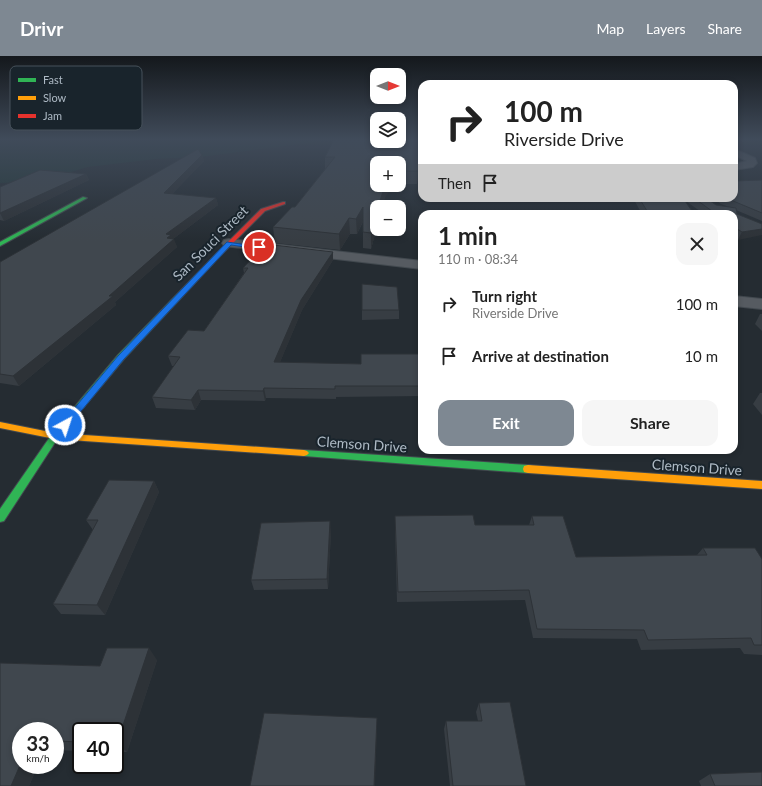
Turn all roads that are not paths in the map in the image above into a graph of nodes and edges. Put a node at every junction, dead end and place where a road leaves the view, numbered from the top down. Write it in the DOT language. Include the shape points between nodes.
graph roads {
  1 [pos="85,198"];
  2 [pos="283,203"];
  3 [pos="0,244"];
  4 [pos="229,244"];
  5 [pos="418,265"];
  6 [pos="738,301"];
  7 [pos="762,304"];
  8 [pos="0,425"];
  9 [pos="55,436"];
  10 [pos="762,485"];
  11 [pos="0,518"];
  1 -- 3 [label="street"];
  2 -- 4 [label="street, San Souci Street" via="263,210"];
  4 -- 5 [label="street"];
  4 -- 9 [label="street, San Souci Street" via="121,357"];
  6 -- 7 [label="street"];
  8 -- 9 [label="street, Clemson Drive"];
  9 -- 10 [label="street, Clemson Drive"];
  9 -- 11 [label="street, San Souci Street"];
}
